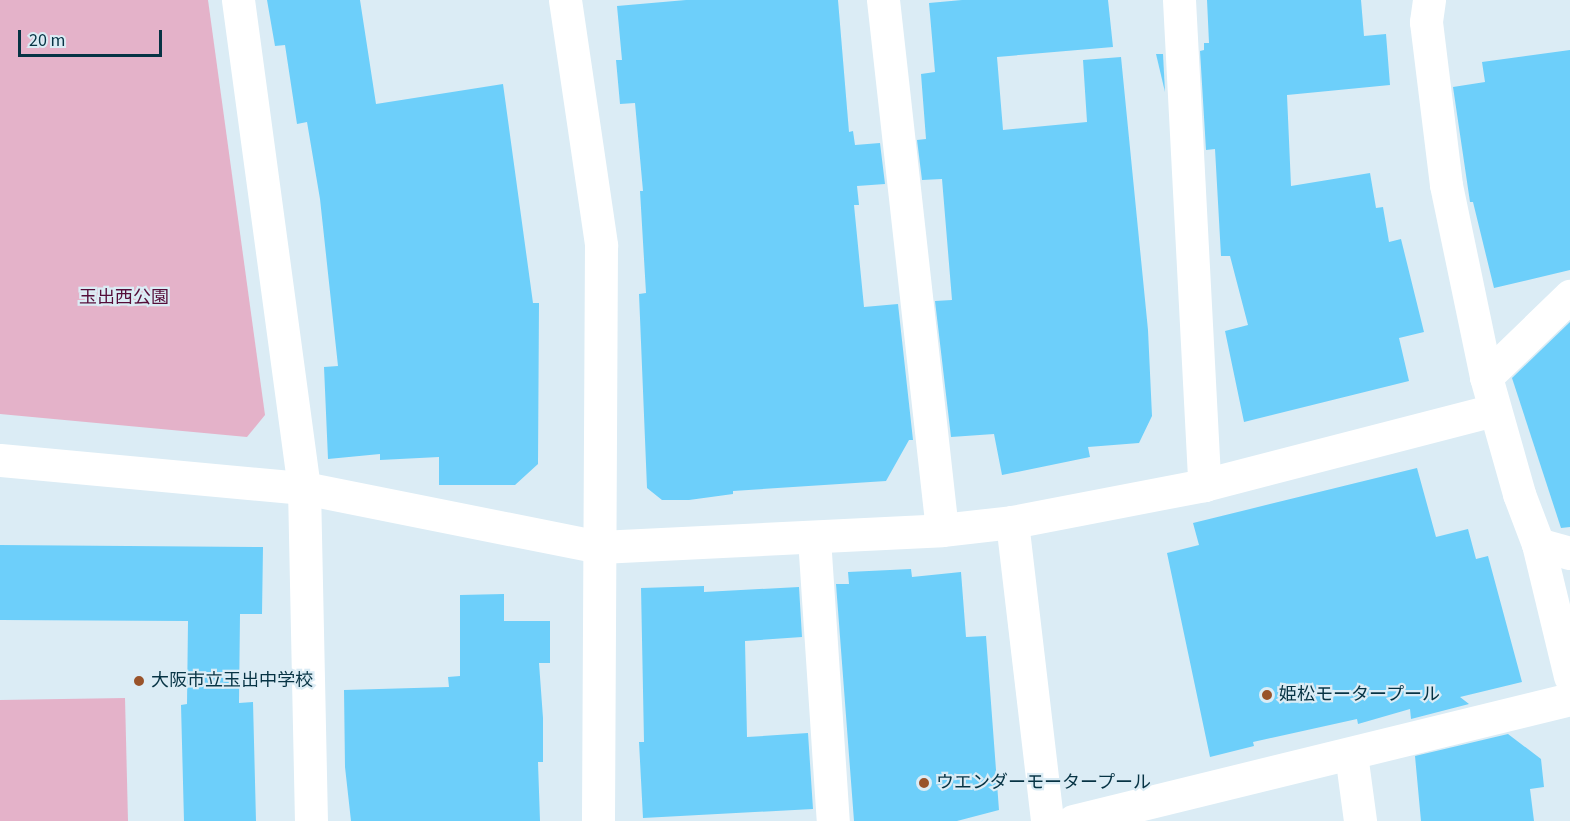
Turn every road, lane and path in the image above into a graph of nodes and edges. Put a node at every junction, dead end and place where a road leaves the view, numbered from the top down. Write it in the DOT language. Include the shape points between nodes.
graph roads {
  1 [pos="238,0"];
  2 [pos="565,0"];
  3 [pos="883,0"];
  4 [pos="1179,0"];
  5 [pos="1429,0"];
  6 [pos="1570,296"];
  7 [pos="1486,377"];
  8 [pos="1493,410"];
  9 [pos="0,460"];
  10 [pos="1204,485"];
  11 [pos="304,488"];
  12 [pos="1012,522"];
  13 [pos="942,530"];
  14 [pos="814,538"];
  15 [pos="1538,544"];
  16 [pos="600,547"];
  17 [pos="1570,553"];
  18 [pos="1570,676"];
  19 [pos="1570,699"];
  20 [pos="1351,753"];
  21 [pos="311,821"];
  22 [pos="598,821"];
  23 [pos="833,821"];
  24 [pos="1047,821"];
  25 [pos="1073,821"];
  26 [pos="1360,821"];
  1 -- 11 [label="street"];
  2 -- 16 [label="street" via="601,244"];
  3 -- 13 [label="street"];
  4 -- 10 [label="street"];
  5 -- 7 [label="street" via="1426,22 1446,185"];
  6 -- 7 [label="street"];
  7 -- 8 [label="street"];
  8 -- 10 [label="street"];
  8 -- 15 [label="street"];
  9 -- 11 [label="street"];
  10 -- 12 [label="street"];
  11 -- 16 [label="street"];
  11 -- 21 [label="street"];
  12 -- 13 [label="street"];
  12 -- 24 [label="street"];
  13 -- 14 [label="street"];
  14 -- 16 [label="street"];
  14 -- 23 [label="street"];
  15 -- 17 [label="street"];
  15 -- 18 [label="street"];
  16 -- 22 [label="street"];
  19 -- 20 [label="street"];
  20 -- 25 [label="street"];
  20 -- 26 [label="street"];
}
